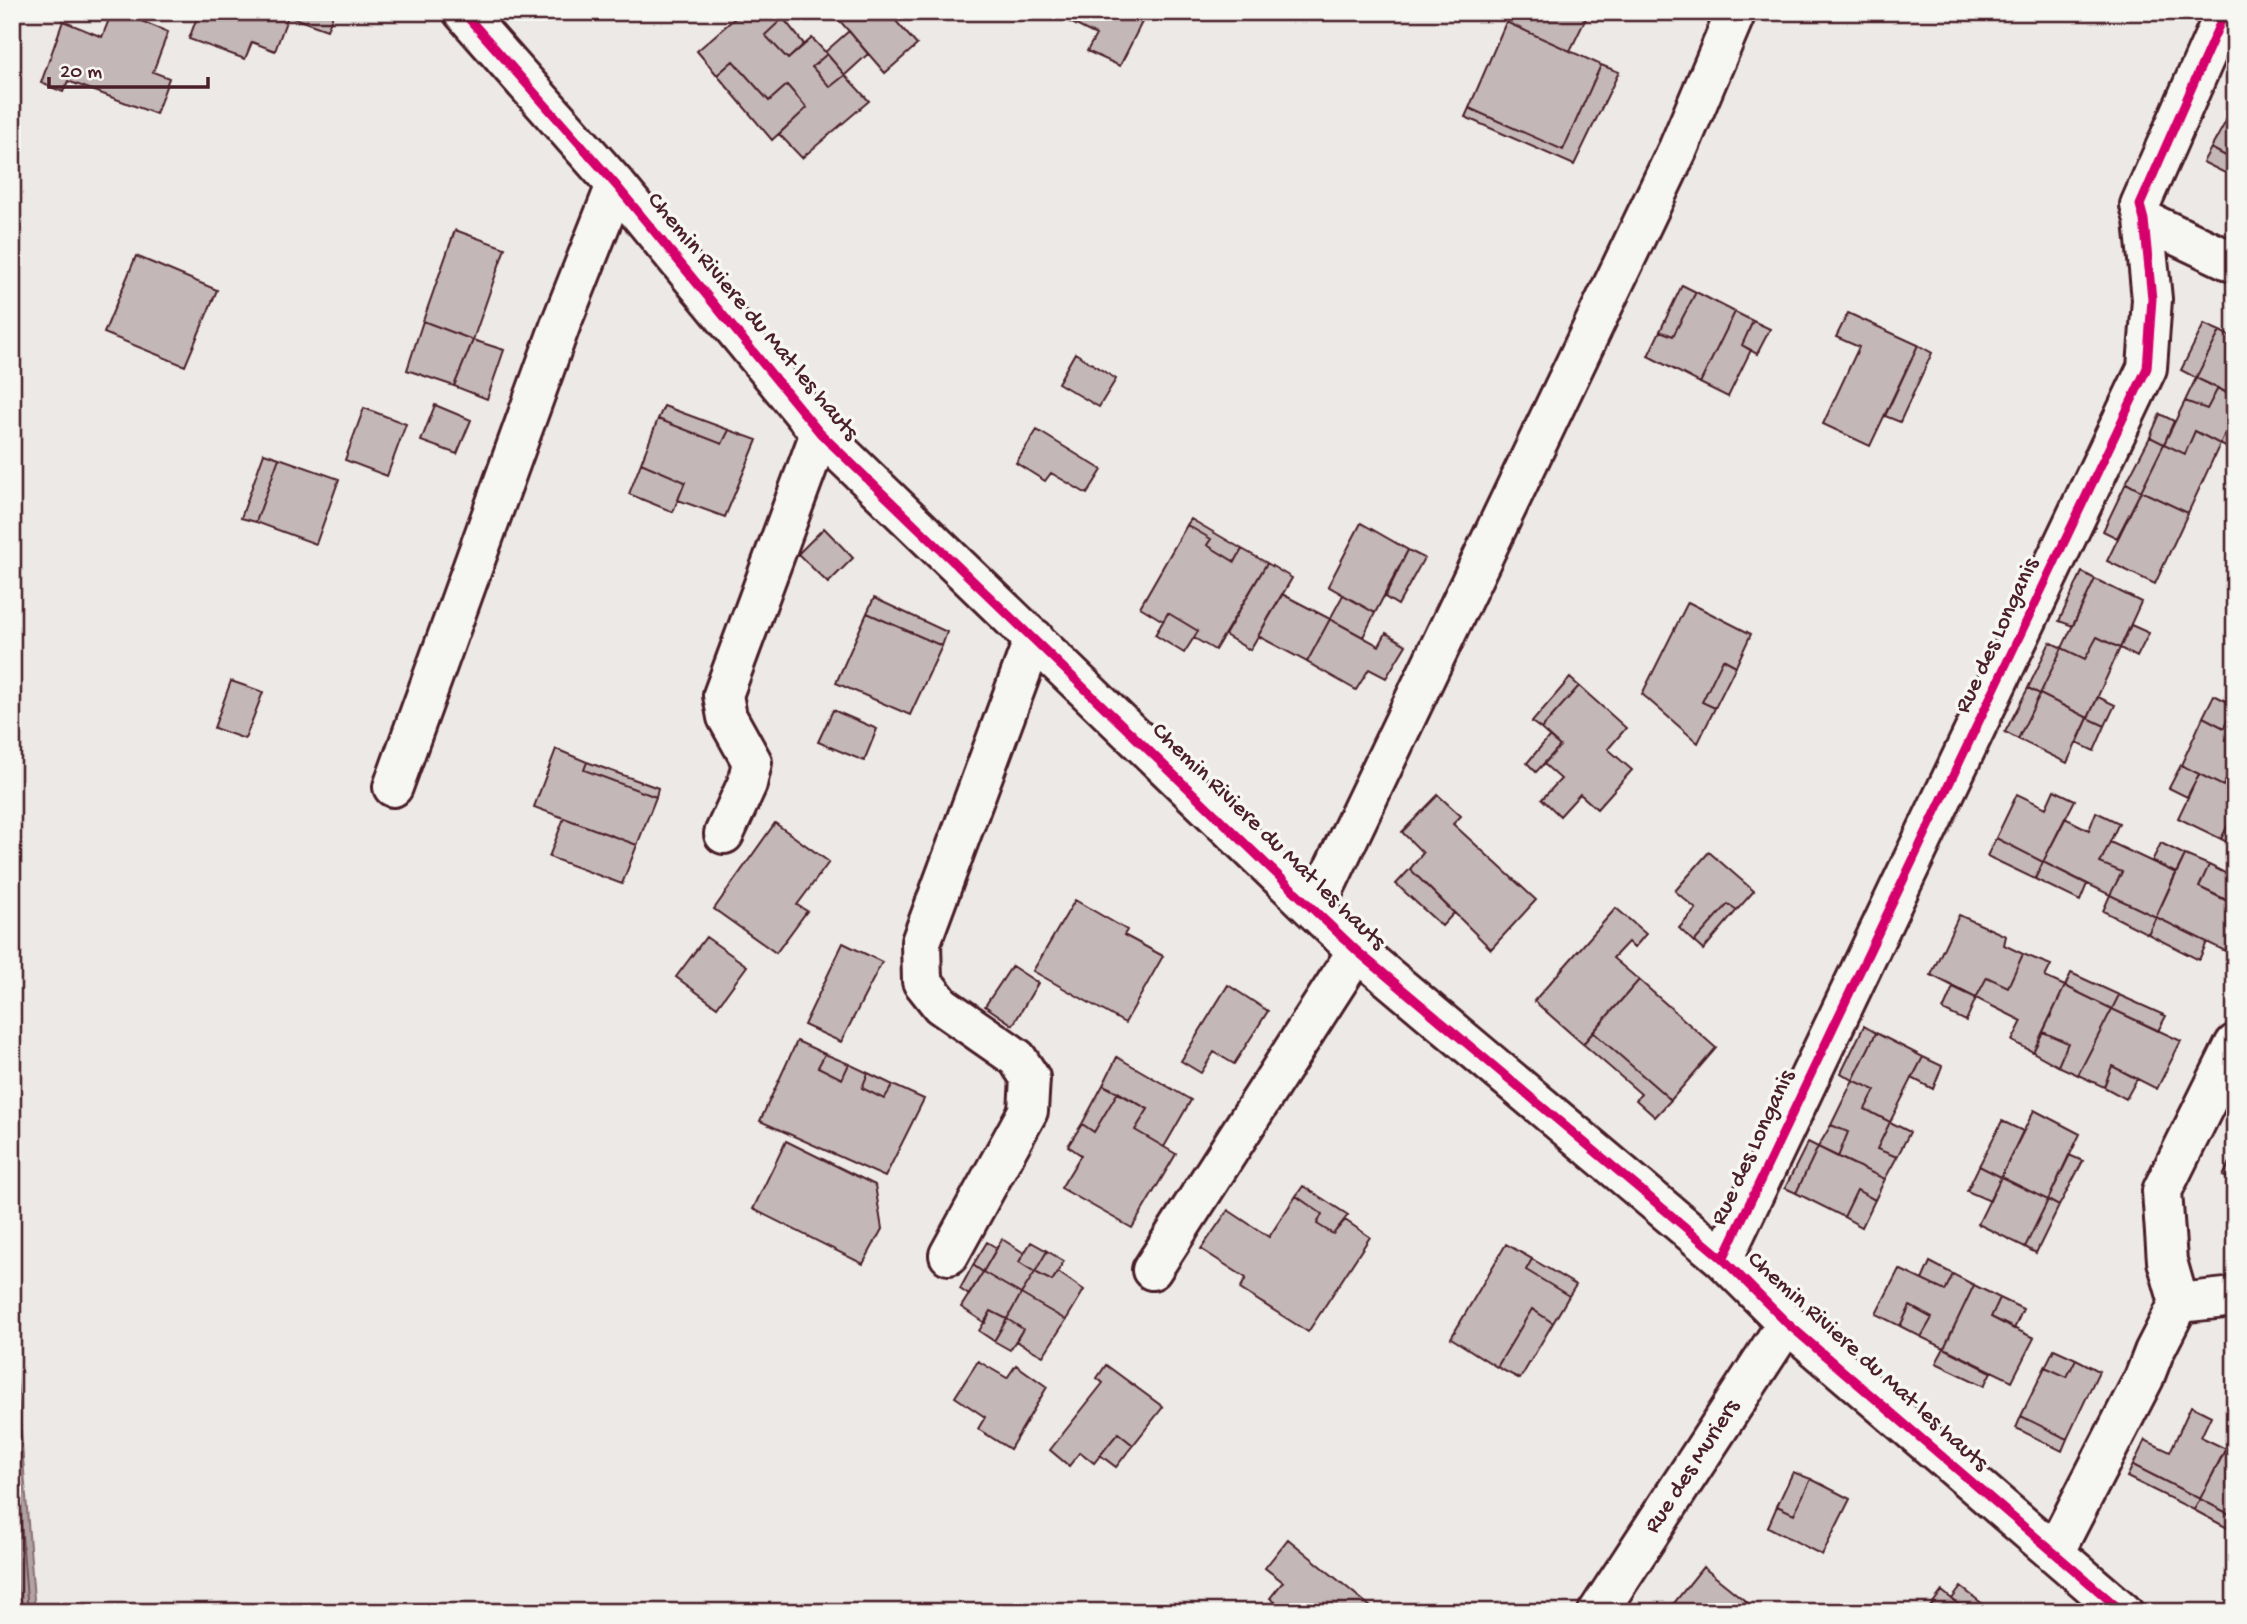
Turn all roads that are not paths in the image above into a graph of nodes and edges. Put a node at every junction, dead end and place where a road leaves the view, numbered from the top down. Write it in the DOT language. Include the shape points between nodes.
graph roads {
  1 [pos="463,12"];
  2 [pos="1736,12"];
  3 [pos="2225,12"];
  4 [pos="616,185"];
  5 [pos="2144,220"];
  6 [pos="2235,263"];
  7 [pos="820,433"];
  8 [pos="1034,638"];
  9 [pos="393,787"];
  10 [pos="724,834"];
  11 [pos="1314,910"];
  12 [pos="1357,951"];
  13 [pos="2235,1044"];
  14 [pos="949,1255"];
  15 [pos="1723,1259"];
  16 [pos="1152,1270"];
  17 [pos="2235,1297"];
  18 [pos="2179,1303"];
  19 [pos="1787,1323"];
  20 [pos="2054,1553"];
  21 [pos="1598,1612"];
  22 [pos="2123,1612"];
  1 -- 4 [label="street, Chemin Riviere du Mat les hauts"];
  2 -- 11 [label="street" via="1678,149"];
  3 -- 5 [label="street, Rue des Longanis" via="2140,205"];
  4 -- 7 [label="street, Chemin Riviere du Mat les hauts"];
  4 -- 9 [label="street" via="559,326"];
  5 -- 6 [label="street"];
  5 -- 15 [label="street, Rue des Longanis" via="2152,299 2147,368"];
  7 -- 8 [label="street, Chemin Riviere du Mat les hauts"];
  7 -- 10 [label="street" via="723,695 727,717 752,762"];
  8 -- 11 [label="street, Chemin Riviere du Mat les hauts"];
  8 -- 14 [label="street" via="922,942 922,981 941,1005 1017,1058 1030,1078 1028,1111"];
  11 -- 12 [label="street, Chemin Riviere du Mat les hauts"];
  12 -- 15 [label="street, Chemin Riviere du Mat les hauts"];
  12 -- 16 [label="street"];
  13 -- 18 [label="street" via="2162,1191 2167,1261"];
  15 -- 19 [label="street, Chemin Riviere du Mat les hauts"];
  17 -- 18 [label="street"];
  18 -- 20 [label="street"];
  19 -- 20 [label="street, Chemin Riviere du Mat les hauts"];
  19 -- 21 [label="street, Rue des Muriers"];
  20 -- 22 [label="street, Chemin Riviere du Mat les hauts"];
}
